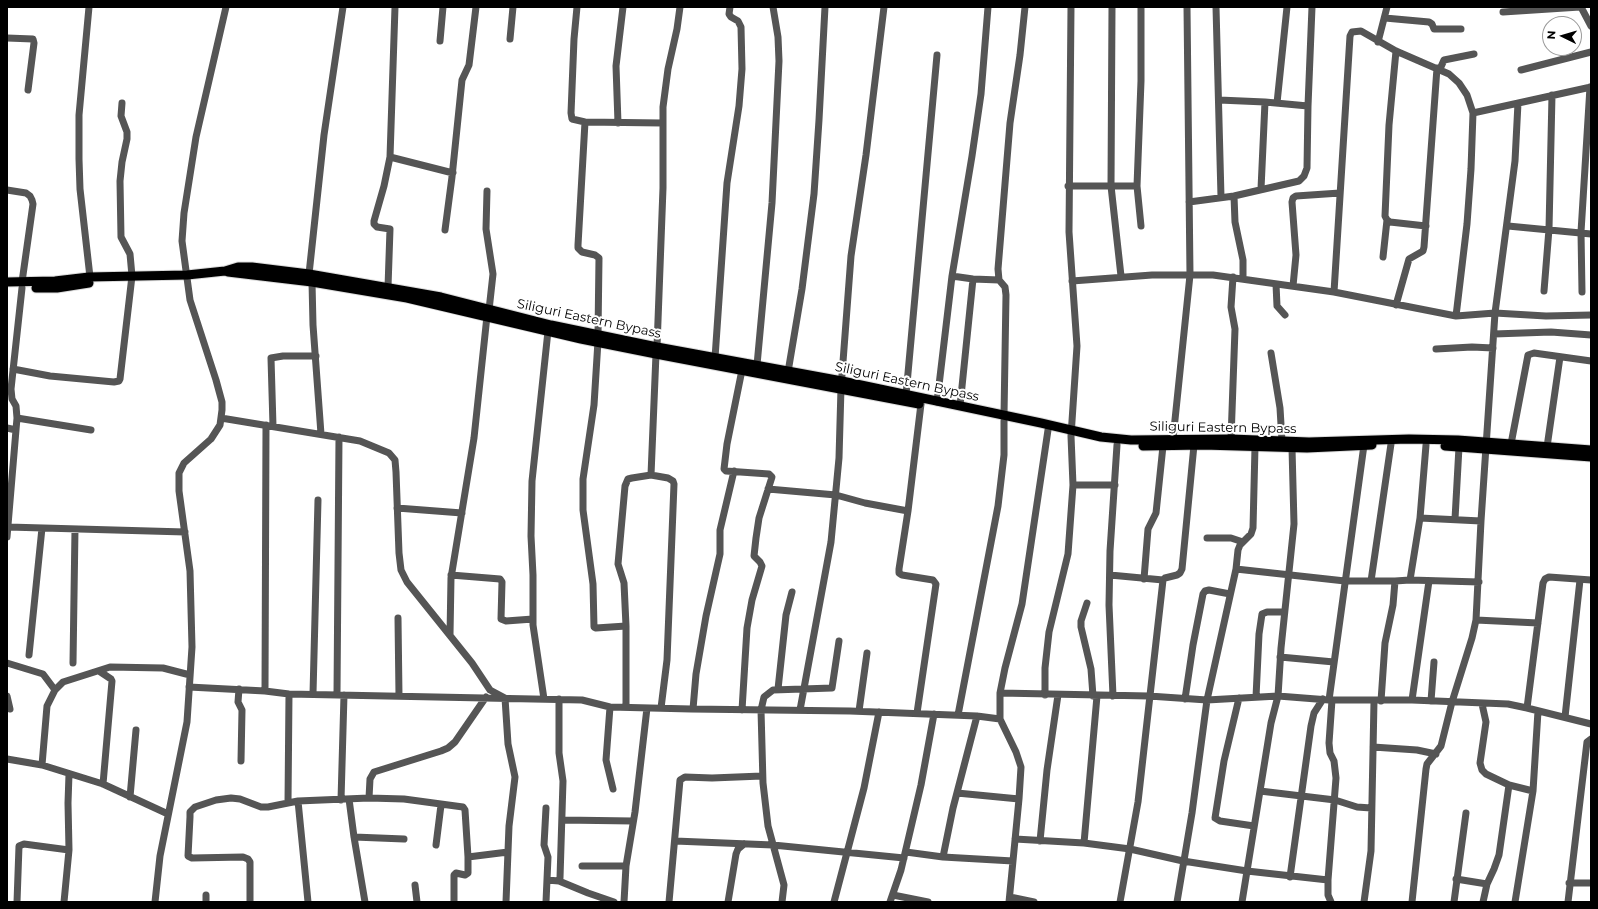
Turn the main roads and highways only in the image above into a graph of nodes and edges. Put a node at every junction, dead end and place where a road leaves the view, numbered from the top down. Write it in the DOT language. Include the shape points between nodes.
graph roads {
  1 [pos="111,277"];
  2 [pos="310,278"];
  3 [pos="7,282"];
  4 [pos="22,285"];
  5 [pos="7,288"];
  6 [pos="488,313"];
  7 [pos="598,338"];
  8 [pos="657,351"];
  9 [pos="842,385"];
  10 [pos="1004,418"];
  11 [pos="1071,432"];
  12 [pos="1487,446"];
  13 [pos="1591,450"];
  14 [pos="1591,457"];
  1 -- 2 [label="main road, Siliguri Eastern Bypass" via="225,271"];
  1 -- 4 [label="main road, Siliguri Eastern Bypass"];
  1 -- 4 [label="main road, Siliguri Eastern Bypass" via="57,288"];
  2 -- 6 [label="main road, Siliguri Eastern Bypass"];
  2 -- 6 [label="main road, Siliguri Eastern Bypass" via="388,287 440,297"];
  3 -- 4 [label="main road, Siliguri Eastern Bypass"];
  4 -- 5 [label="main road, Siliguri Eastern Bypass"];
  6 -- 7 [label="main road, Siliguri Eastern Bypass"];
  6 -- 7 [label="main road, Siliguri Eastern Bypass" via="548,331"];
  7 -- 8 [label="main road, Siliguri Eastern Bypass"];
  8 -- 9 [label="main road, Siliguri Eastern Bypass" via="742,370"];
  8 -- 9 [label="main road, Siliguri Eastern Bypass" via="757,365"];
  9 -- 10 [label="main road, Siliguri Eastern Bypass" via="921,404"];
  9 -- 10 [label="main road, Siliguri Eastern Bypass" via="906,395"];
  10 -- 11 [label="main road, Siliguri Eastern Bypass"];
  10 -- 11 [label="main road, Siliguri Eastern Bypass" via="1048,430"];
  11 -- 12 [label="main road, Siliguri Eastern Bypass" via="1116,439 1409,439"];
  11 -- 12 [label="main road, Siliguri Eastern Bypass" via="1117,445 1292,448 1346,448 1391,444"];
  12 -- 13 [label="main road, Siliguri Eastern Bypass" via="1511,444"];
  12 -- 14 [label="main road, Siliguri Eastern Bypass"];
}
